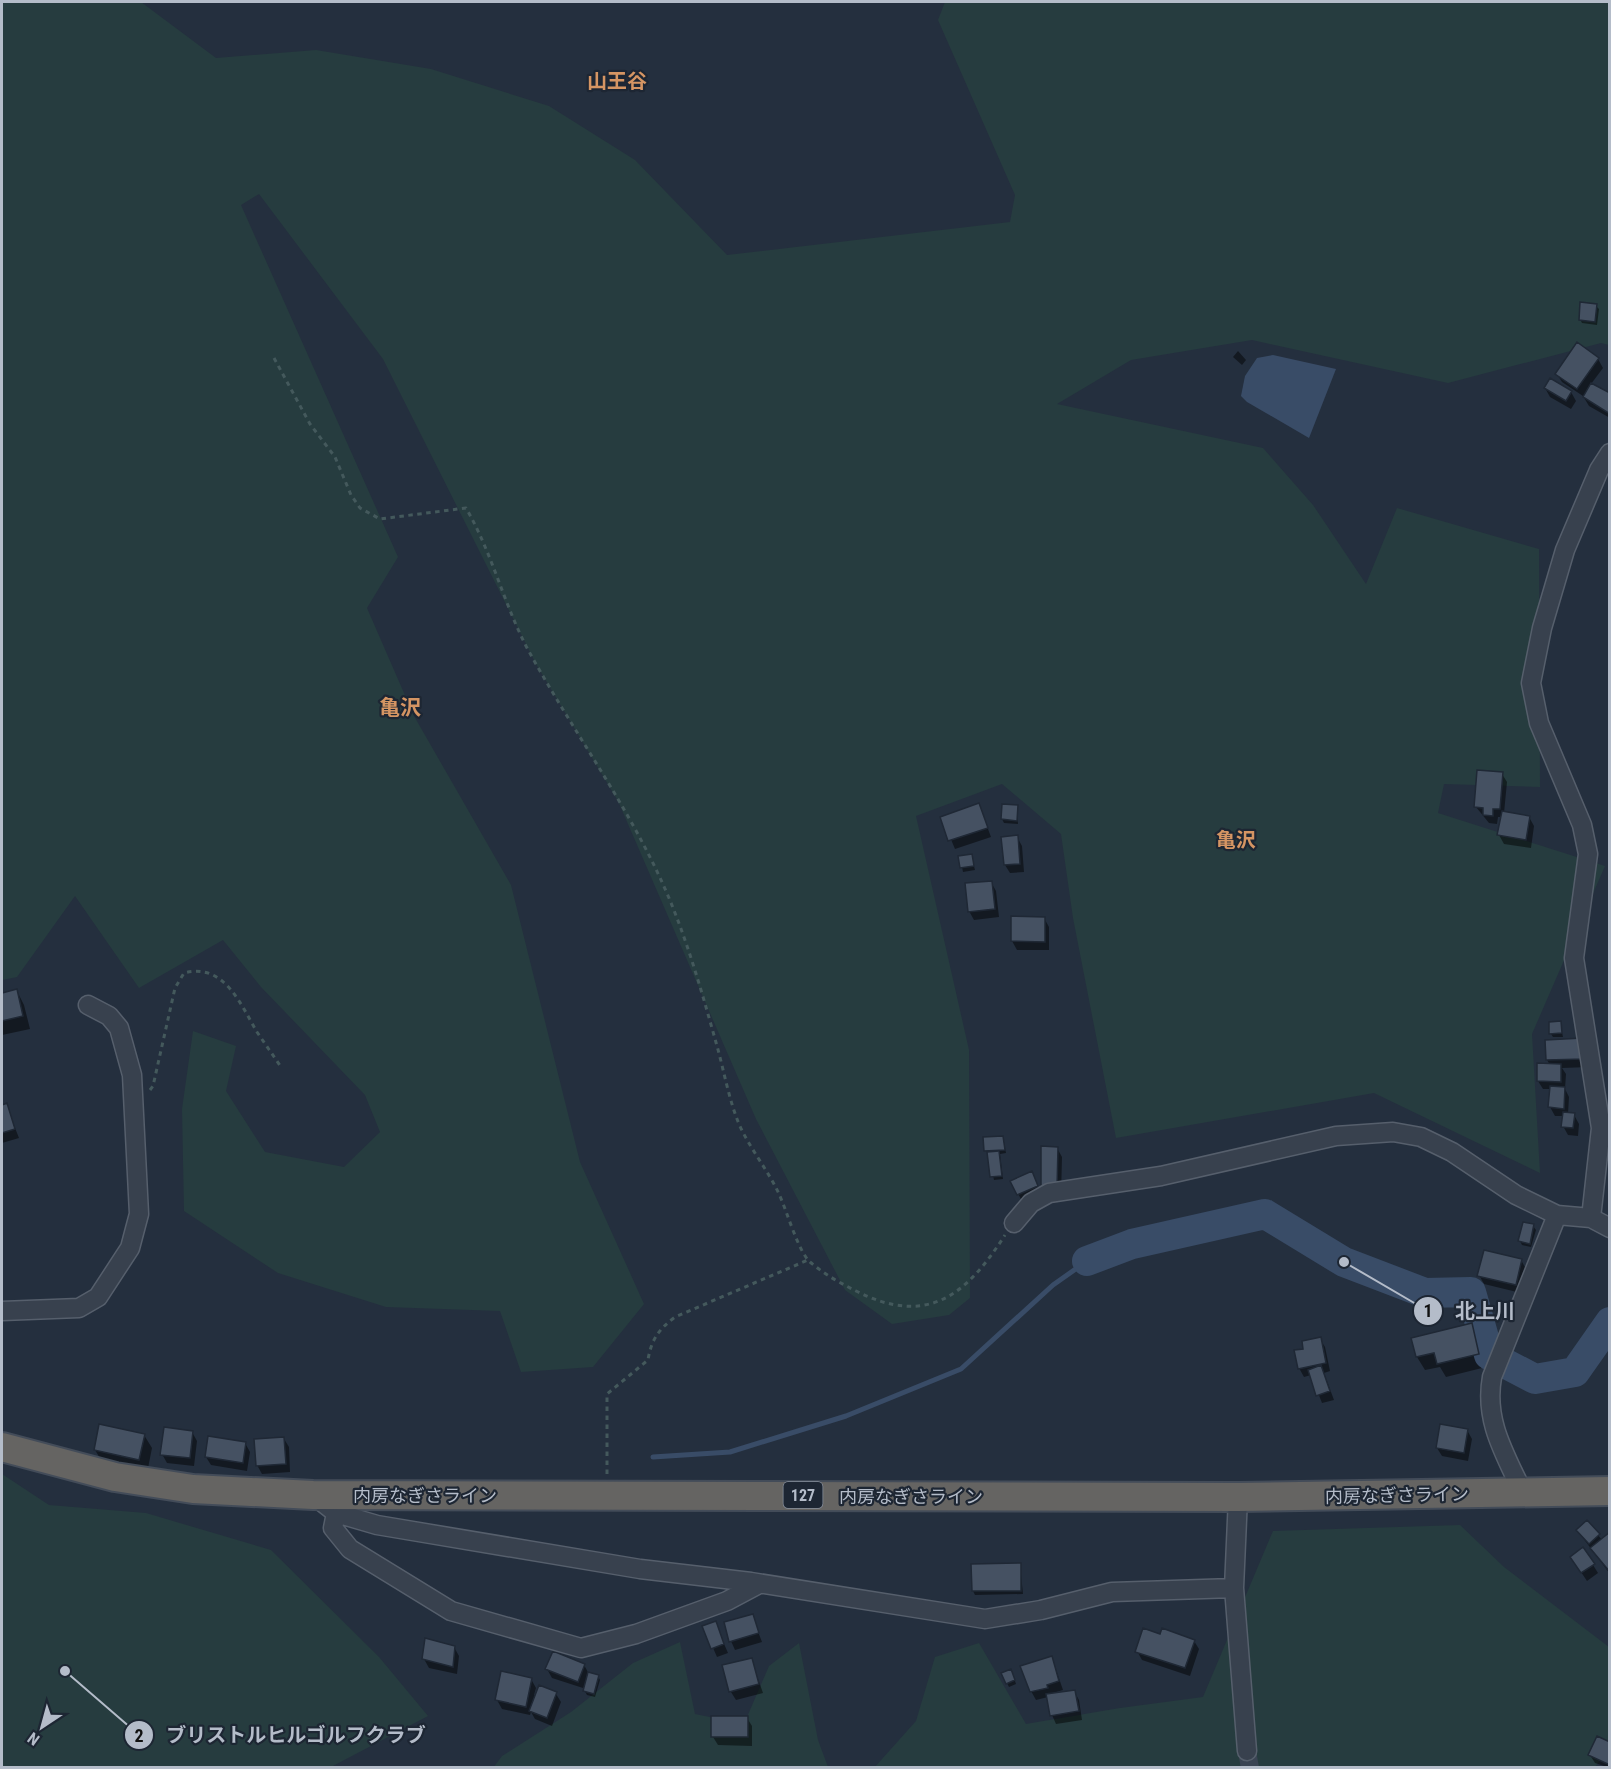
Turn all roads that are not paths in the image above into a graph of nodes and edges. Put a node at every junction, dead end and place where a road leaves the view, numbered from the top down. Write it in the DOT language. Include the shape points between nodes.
graph roads {
  1 [pos="1610,453"];
  2 [pos="88,1005"];
  3 [pos="1557,1215"];
  4 [pos="1591,1218"];
  5 [pos="1014,1223"];
  6 [pos="1610,1228"];
  7 [pos="2,1311"];
  8 [pos="2,1447"];
  9 [pos="1610,1491"];
  10 [pos="1523,1493"];
  11 [pos="313,1495"];
  12 [pos="1238,1497"];
  13 [pos="336,1513"];
  14 [pos="759,1584"];
  15 [pos="1234,1588"];
  16 [pos="1247,1751"];
  1 -- 4 [label="street" via="1565,550 1531,683 1539,723 1582,825 1588,854 1574,958 1601,1128"];
  2 -- 7 [label="street" via="109,1016 119,1028 132,1075 139,1214 130,1248 98,1297 80,1308"];
  3 -- 4 [label="street"];
  3 -- 5 [label="street" via="1516,1194 1452,1152 1421,1137 1393,1132 1336,1136 1161,1176 1049,1193 1031,1203"];
  3 -- 10 [label="street" via="1492,1377 1488,1397 1494,1434"];
  4 -- 6 [label="street"];
  8 -- 11 [label="highway, 内房なぎさライン / 127" via="115,1477 193,1489"];
  9 -- 10 [label="highway, 内房なぎさライン / 127"];
  10 -- 12 [label="highway, 内房なぎさライン / 127"];
  11 -- 12 [label="highway, 内房なぎさライン / 127"];
  11 -- 13 [label="street"];
  12 -- 15 [label="street"];
  13 -- 14 [label="street" via="377,1525 462,1540"];
  13 -- 14 [label="street" via="333,1528 350,1548 451,1611 581,1648 697,1612"];
  14 -- 15 [label="street" via="985,1619 1112,1592"];
  15 -- 16 [label="street"];
}
